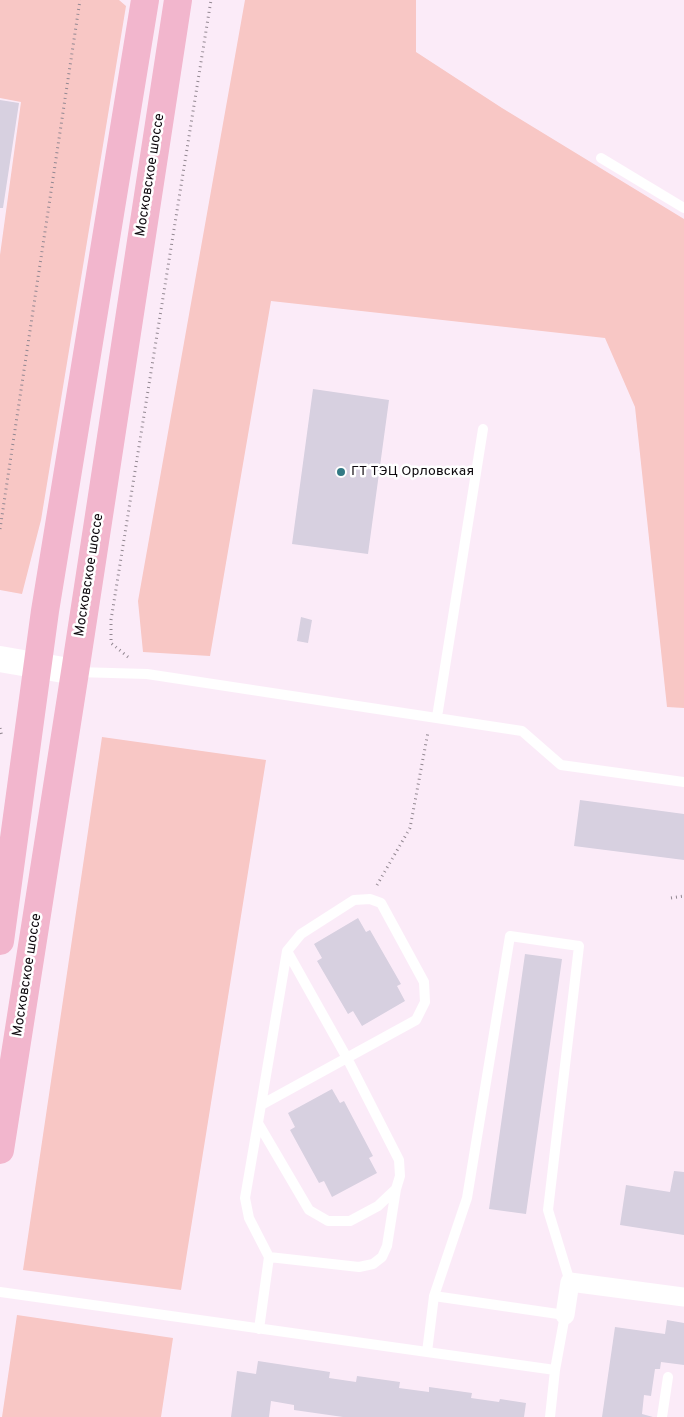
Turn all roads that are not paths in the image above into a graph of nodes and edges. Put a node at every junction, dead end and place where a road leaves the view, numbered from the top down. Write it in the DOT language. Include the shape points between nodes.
graph roads {
  1 [pos="145,0"];
  2 [pos="178,0"];
  3 [pos="601,158"];
  4 [pos="684,208"];
  5 [pos="483,428"];
  6 [pos="0,659"];
  7 [pos="36,665"];
  8 [pos="75,672"];
  9 [pos="434,717"];
  10 [pos="684,782"];
  11 [pos="0,941"];
  12 [pos="287,951"];
  13 [pos="347,1058"];
  14 [pos="261,1105"];
  15 [pos="258,1123"];
  16 [pos="0,1150"];
  17 [pos="396,1189"];
  18 [pos="269,1257"];
  19 [pos="570,1282"];
  20 [pos="0,1292"];
  21 [pos="434,1296"];
  22 [pos="684,1297"];
  23 [pos="565,1315"];
  24 [pos="259,1328"];
  25 [pos="427,1352"];
  26 [pos="555,1370"];
  27 [pos="668,1377"];
  28 [pos="550,1417"];
  29 [pos="662,1417"];
  1 -- 7 [label="main road"];
  2 -- 8 [label="main road, Московское шоссе"];
  3 -- 4 [label="lane"];
  5 -- 9 [label="lane"];
  6 -- 7 [label="main road"];
  7 -- 8 [label="main road"];
  7 -- 11 [label="main road"];
  8 -- 9 [label="lane" via="147,674"];
  8 -- 16 [label="main road, Московское шоссе"];
  9 -- 10 [label="lane" via="522,730 561,765"];
  12 -- 13 [label="lane"];
  12 -- 13 [label="lane" via="301,934 354,900 370,899 380,903 424,982 425,1002 416,1020"];
  12 -- 14 [label="lane"];
  13 -- 14 [label="lane"];
  13 -- 17 [label="lane" via="399,1160 400,1176"];
  14 -- 15 [label="lane"];
  15 -- 17 [label="lane" via="310,1210 328,1221 350,1221 378,1206"];
  15 -- 18 [label="lane" via="245,1198 249,1218"];
  17 -- 18 [label="lane" via="386,1246 382,1257 373,1264 359,1267"];
  18 -- 24 [label="lane"];
  19 -- 21 [label="lane" via="548,1210 579,946 510,936 467,1198"];
  19 -- 22 [label="street"];
  19 -- 23 [label="street"];
  20 -- 24 [label="lane"];
  21 -- 23 [label="lane"];
  21 -- 25 [label="lane"];
  23 -- 26 [label="lane"];
  24 -- 25 [label="lane"];
  25 -- 26 [label="lane"];
  26 -- 28 [label="lane"];
  27 -- 29 [label="lane"];
}
